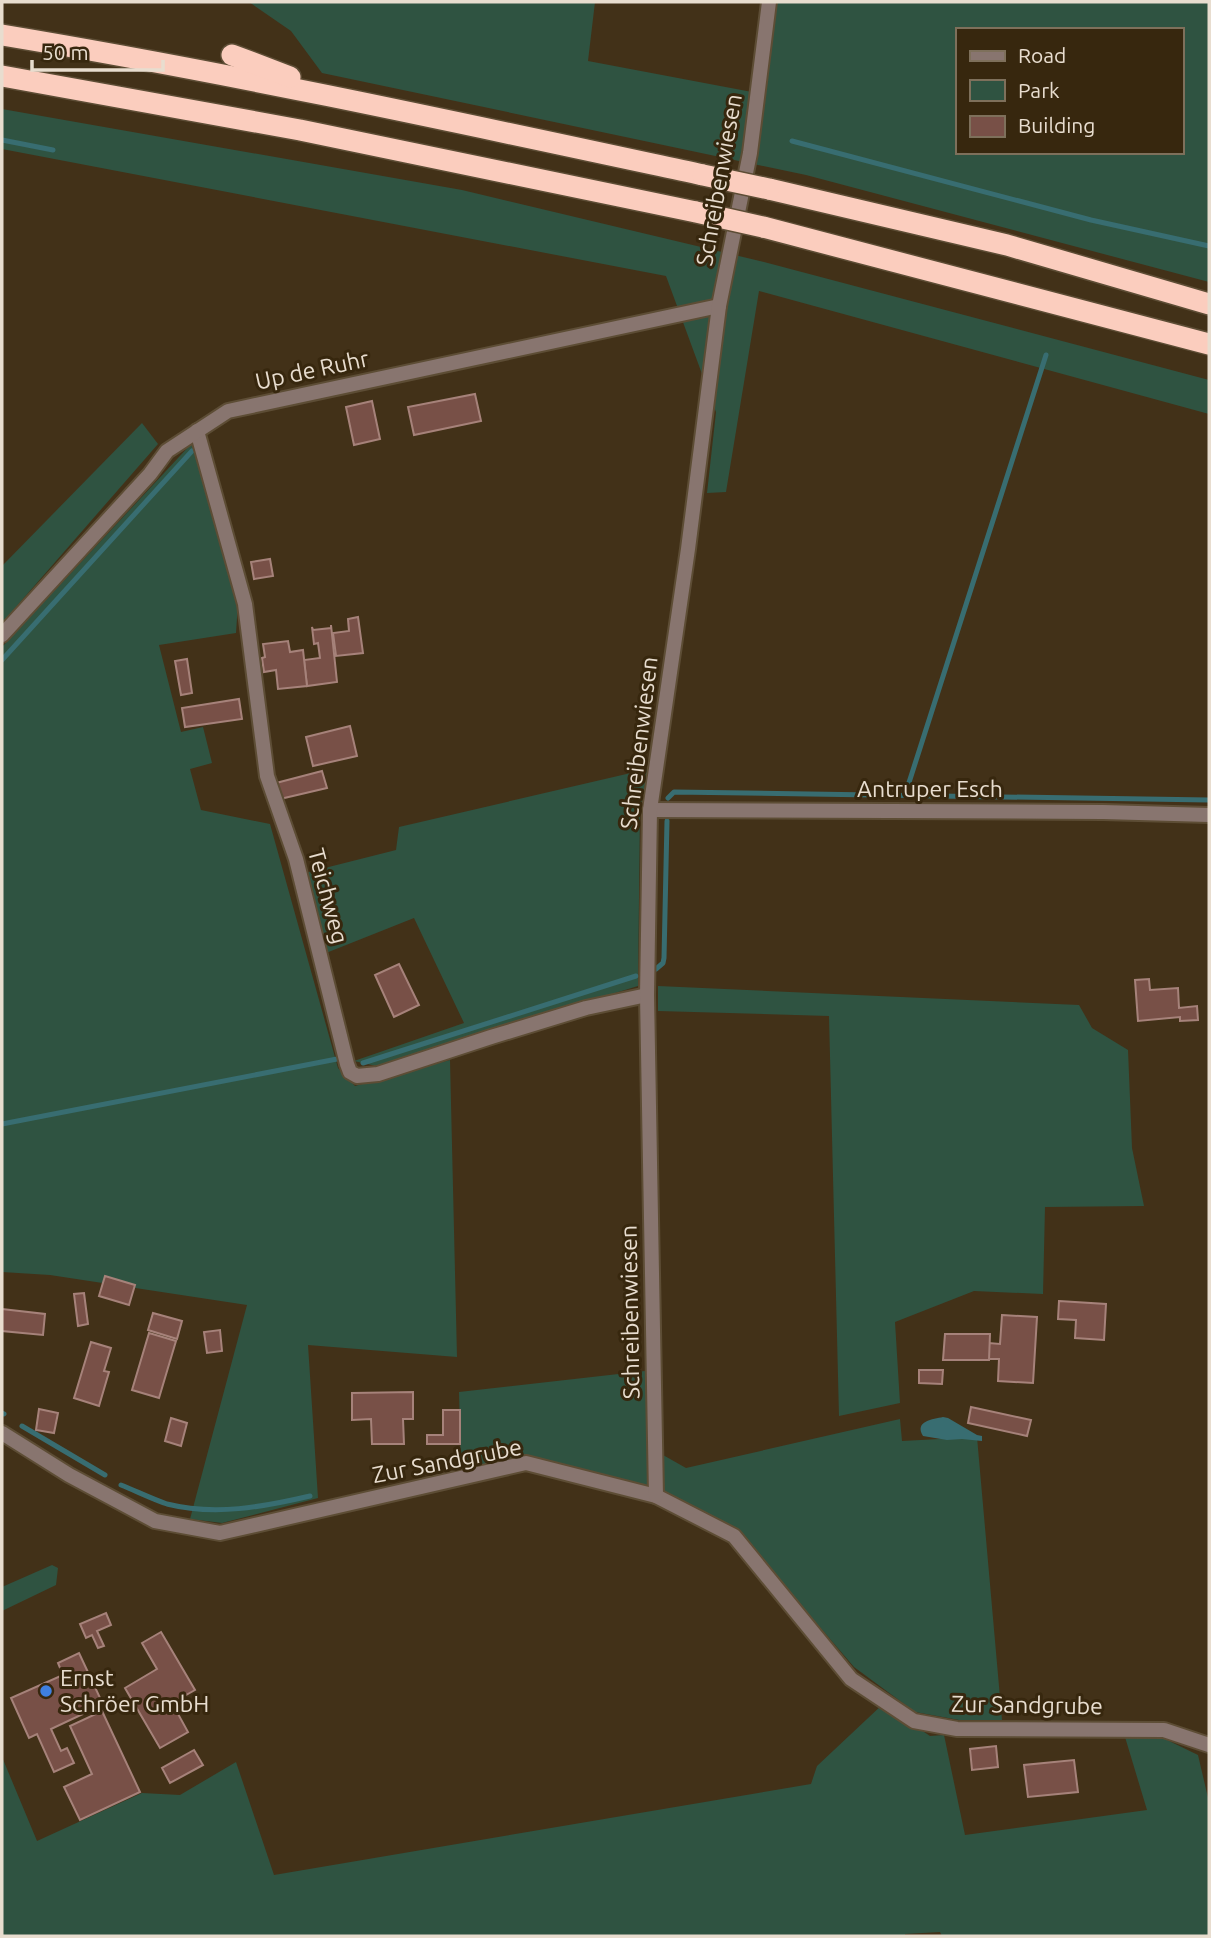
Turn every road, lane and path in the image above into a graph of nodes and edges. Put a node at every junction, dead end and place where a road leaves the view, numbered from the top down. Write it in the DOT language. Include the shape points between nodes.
graph roads {
  1 [pos="769,2"];
  2 [pos="2,35"];
  3 [pos="232,55"];
  4 [pos="2,76"];
  5 [pos="344,98"];
  6 [pos="1209,304"];
  7 [pos="719,306"];
  8 [pos="1209,344"];
  9 [pos="197,431"];
  10 [pos="2,635"];
  11 [pos="650,810"];
  12 [pos="1209,815"];
  13 [pos="647,995"];
  14 [pos="2,1433"];
  15 [pos="656,1496"];
  16 [pos="1209,1745"];
  1 -- 7 [label="street, Schreibenwiesen" via="750,153"];
  2 -- 5 [label="highway"];
  3 -- 5 [label="highway"];
  4 -- 8 [label="highway, bridge" via="300,130 696,212"];
  5 -- 6 [label="highway, bridge" via="1007,245"];
  7 -- 9 [label="street, Up de Ruhr" via="228,411"];
  7 -- 11 [label="street, Schreibenwiesen"];
  9 -- 10 [label="street, Up de Ruhr" via="167,451"];
  9 -- 13 [label="street, Teichweg" via="245,604 267,776 296,859 350,1072 378,1074 586,1008"];
  11 -- 12 [label="street, Antruper Esch"];
  11 -- 13 [label="street, Schreibenwiesen"];
  13 -- 15 [label="street, Schreibenwiesen"];
  14 -- 15 [label="street, Zur Sandgrube" via="155,1521 220,1533 526,1463"];
  15 -- 16 [label="street, Zur Sandgrube" via="734,1536 851,1679 914,1721 957,1729 1164,1730"];
}
